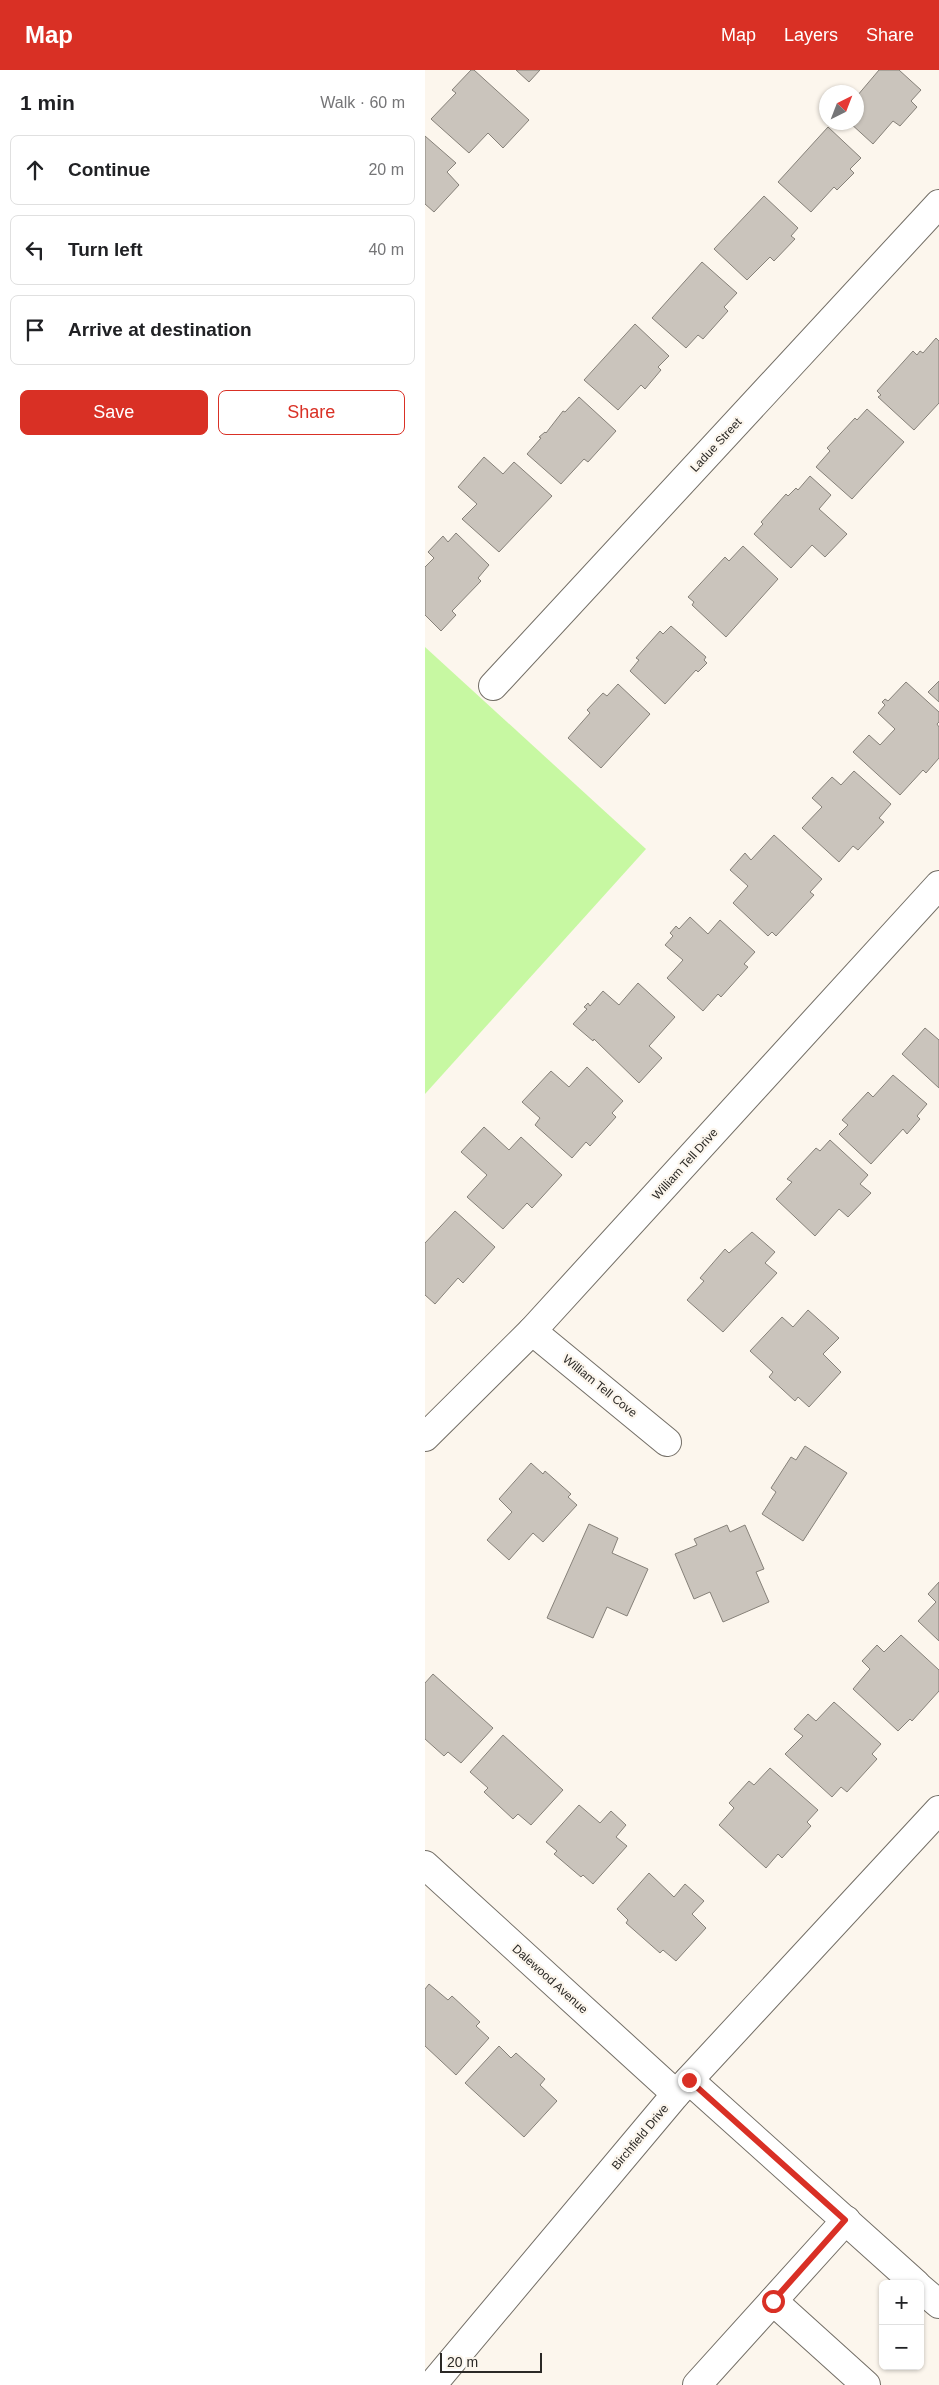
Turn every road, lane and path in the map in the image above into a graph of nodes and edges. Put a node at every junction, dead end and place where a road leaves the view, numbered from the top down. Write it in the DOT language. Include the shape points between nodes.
graph roads {
  1 [pos="939,204"];
  2 [pos="493,686"];
  3 [pos="939,885"];
  4 [pos="532,1331"];
  5 [pos="425,1437"];
  6 [pos="667,1442"];
  7 [pos="939,1810"];
  8 [pos="425,1865"];
  9 [pos="683,2087"];
  10 [pos="845,2220"];
  11 [pos="912,2280"];
  12 [pos="924,2291"];
  13 [pos="773,2301"];
  14 [pos="939,2304"];
  15 [pos="709,2381"];
  16 [pos="432,2385"];
  17 [pos="866,2385"];
  1 -- 2 [label="street, Ladue Street"];
  3 -- 4 [label="street, William Tell Drive"];
  4 -- 5 [label="street, William Tell Drive"];
  4 -- 6 [label="street, William Tell Cove"];
  7 -- 9 [label="street, Birchfield Drive"];
  8 -- 9 [label="street, Dalewood Avenue"];
  9 -- 10 [label="street, Dalewood Avenue"];
  9 -- 16 [label="street, Birchfield Drive"];
  10 -- 11 [label="street, Dalewood Avenue"];
  10 -- 13 [label="street"];
  12 -- 14 [label="street"];
  13 -- 15 [label="street"];
  13 -- 17 [label="street"];
}
